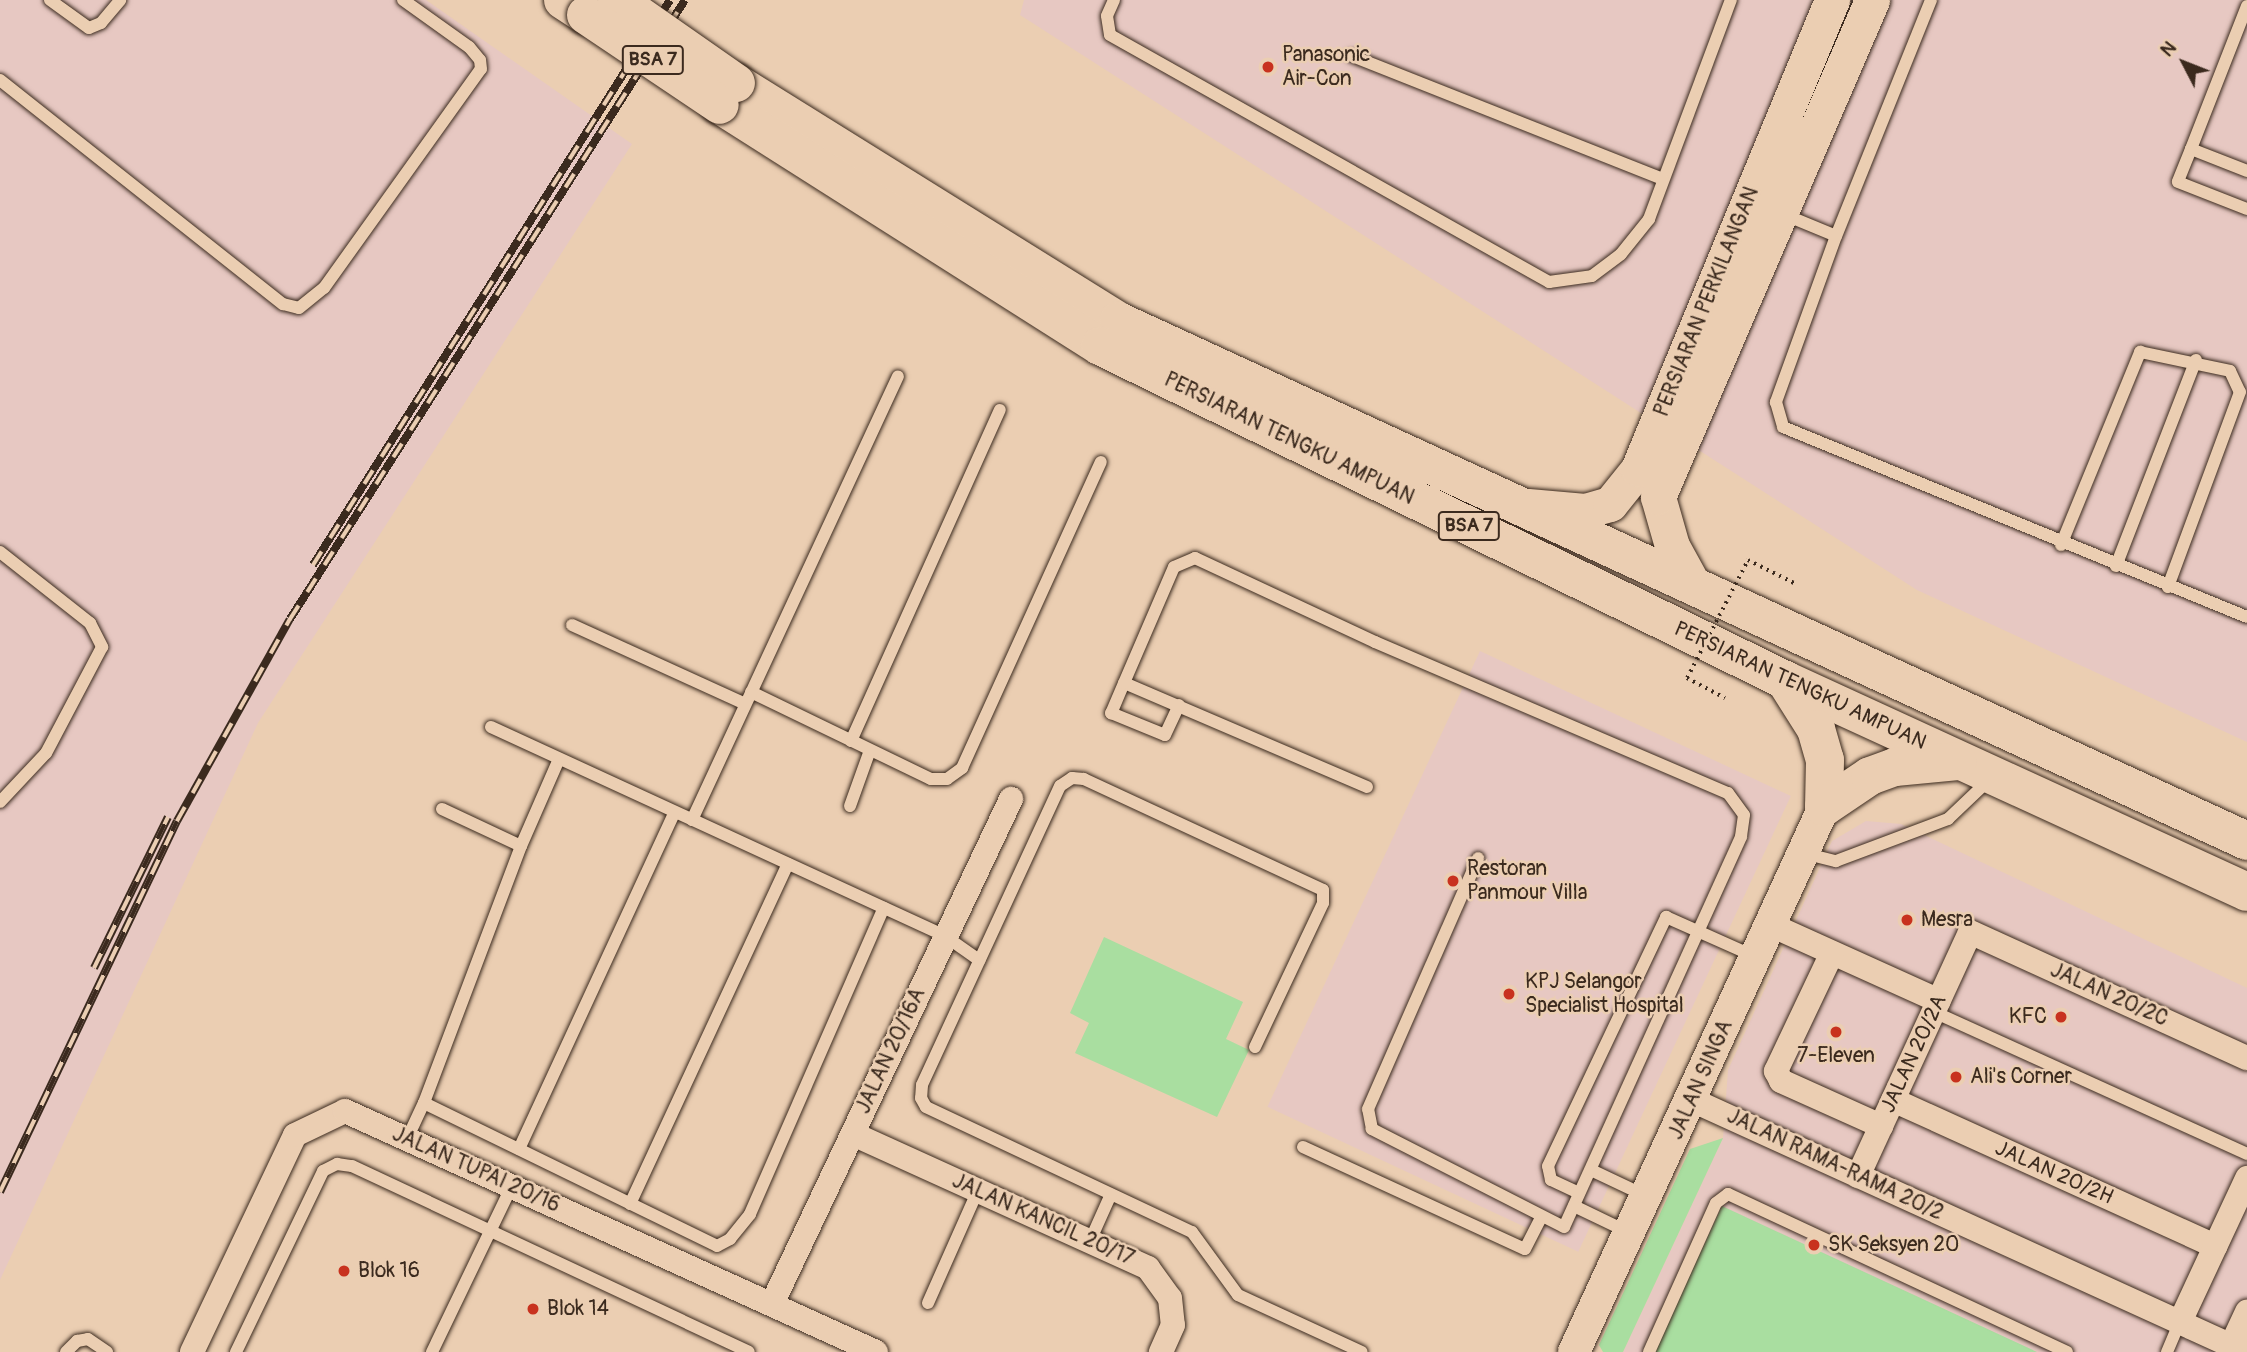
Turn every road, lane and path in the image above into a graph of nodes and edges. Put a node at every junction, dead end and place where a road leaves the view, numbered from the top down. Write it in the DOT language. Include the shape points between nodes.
graph roads {
  1 [pos="50,0"];
  2 [pos="120,0"];
  3 [pos="403,0"];
  4 [pos="1114,0"];
  5 [pos="1731,0"];
  6 [pos="1832,0"];
  7 [pos="1872,0"];
  8 [pos="1931,0"];
  9 [pos="589,5"];
  10 [pos="2247,6"];
  11 [pos="1352,56"];
  12 [pos="0,80"];
  13 [pos="728,94"];
  14 [pos="2191,149"];
  15 [pos="2247,171"];
  16 [pos="1663,179"];
  17 [pos="2247,209"];
  18 [pos="1782,214"];
  19 [pos="1836,236"];
  20 [pos="2196,360"];
  21 [pos="898,376"];
  22 [pos="1000,410"];
  23 [pos="1101,462"];
  24 [pos="1511,505"];
  25 [pos="2061,545"];
  26 [pos="0,552"];
  27 [pos="2116,566"];
  28 [pos="1796,584"];
  29 [pos="2168,587"];
  30 [pos="1695,588"];
  31 [pos="2247,617"];
  32 [pos="572,625"];
  33 [pos="1785,680"];
  34 [pos="1124,683"];
  35 [pos="748,698"];
  36 [pos="1725,698"];
  37 [pos="1179,705"];
  38 [pos="491,727"];
  39 [pos="851,741"];
  40 [pos="870,750"];
  41 [pos="559,759"];
  42 [pos="1976,769"];
  43 [pos="1367,787"];
  44 [pos="1011,799"];
  45 [pos="0,802"];
  46 [pos="850,806"];
  47 [pos="1824,807"];
  48 [pos="442,809"];
  49 [pos="675,812"];
  50 [pos="692,820"];
  51 [pos="2247,842"];
  52 [pos="521,846"];
  53 [pos="1803,853"];
  54 [pos="1478,858"];
  55 [pos="788,864"];
  56 [pos="2247,892"];
  57 [pos="884,908"];
  58 [pos="1771,925"];
  59 [pos="1697,930"];
  60 [pos="1970,932"];
  61 [pos="946,936"];
  62 [pos="1832,953"];
  63 [pos="1757,957"];
  64 [pos="979,960"];
  65 [pos="1936,1006"];
  66 [pos="1255,1047"];
  67 [pos="2247,1058"];
  68 [pos="1692,1100"];
  69 [pos="1893,1100"];
  70 [pos="424,1103"];
  71 [pos="1881,1126"];
  72 [pos="853,1133"];
  73 [pos="407,1139"];
  74 [pos="1303,1147"];
  75 [pos="519,1149"];
  76 [pos="2247,1154"];
  77 [pos="1591,1170"];
  78 [pos="1858,1176"];
  79 [pos="2247,1178"];
  80 [pos="512,1186"];
  81 [pos="978,1190"];
  82 [pos="1580,1193"];
  83 [pos="1111,1194"];
  84 [pos="1649,1197"];
  85 [pos="630,1205"];
  86 [pos="1574,1206"];
  87 [pos="1541,1217"];
  88 [pos="492,1231"];
  89 [pos="1632,1234"];
  90 [pos="1090,1241"];
  91 [pos="2215,1246"];
  92 [pos="928,1303"];
  93 [pos="772,1304"];
  94 [pos="2247,1312"];
  95 [pos="2180,1322"];
  96 [pos="2238,1349"];
  97 [pos="742,1351"];
  98 [pos="66,1352"];
  99 [pos="107,1352"];
  100 [pos="192,1352"];
  101 [pos="236,1352"];
  102 [pos="432,1352"];
  103 [pos="876,1352"];
  104 [pos="1161,1352"];
  105 [pos="1362,1352"];
  106 [pos="1574,1352"];
  107 [pos="1649,1352"];
  108 [pos="2067,1352"];
  109 [pos="2166,1352"];
  1 -- 2 [label="lane" via="89,28 101,23"];
  3 -- 12 [label="lane" via="469,47 481,60 481,69 324,288 299,308 283,304"];
  4 -- 16 [label="lane" via="1107,16 1110,35 1549,282 1592,276 1622,254 1649,219"];
  5 -- 16 [label="lane"];
  6 -- 24 [label="main road, PERSIARAN PERKILANGAN" via="1638,469 1610,504 1585,511"];
  7 -- 18 [label="main road"];
  8 -- 19 [label="lane"];
  9 -- 13 [label="main road, PERSIARAN TENGKU AMPUAN / BSA 7, bridge"];
  10 -- 14 [label="lane"];
  11 -- 16 [label="lane"];
  13 -- 24 [label="main road, PERSIARAN TENGKU AMPUAN / BSA 7" via="1118,321"];
  13 -- 33 [label="main road, PERSIARAN TENGKU AMPUAN / BSA 7" via="1100,346"];
  14 -- 15 [label="lane"];
  14 -- 17 [label="lane" via="2178,183"];
  18 -- 19 [label="lane"];
  18 -- 30 [label="main road" via="1658,497 1672,546"];
  19 -- 25 [label="lane" via="1776,402 1783,427"];
  20 -- 25 [label="lane" via="2140,352"];
  20 -- 27 [label="lane"];
  20 -- 29 [label="lane" via="2230,371 2241,392"];
  21 -- 35 [label="lane"];
  22 -- 39 [label="lane"];
  23 -- 40 [label="lane" via="962,768 947,779 931,779"];
  24 -- 30 [label="main road, PERSIARAN TENGKU AMPUAN / BSA 7"];
  25 -- 27 [label="lane"];
  26 -- 45 [label="lane" via="90,623 102,647 46,753"];
  27 -- 29 [label="lane"];
  28 -- 36 [label="path, bridge" via="1748,559 1687,678"];
  29 -- 31 [label="lane"];
  30 -- 51 [label="main road, PERSIARAN TENGKU AMPUAN / BSA 7"];
  32 -- 35 [label="lane"];
  33 -- 42 [label="main road, PERSIARAN TENGKU AMPUAN / BSA 7"];
  33 -- 47 [label="main road" via="1816,729 1825,760"];
  34 -- 37 [label="lane"];
  34 -- 37 [label="lane" via="1111,713 1165,734"];
  34 -- 59 [label="lane" via="1174,567 1195,558 1375,642 1728,793 1744,815 1741,837"];
  35 -- 39 [label="lane"];
  35 -- 50 [label="lane"];
  37 -- 43 [label="lane"];
  38 -- 41 [label="lane"];
  39 -- 40 [label="lane"];
  40 -- 46 [label="lane"];
  41 -- 49 [label="lane"];
  41 -- 52 [label="lane"];
  42 -- 47 [label="main road" via="1883,771"];
  42 -- 53 [label="lane" via="1948,819 1836,861"];
  42 -- 56 [label="main road, PERSIARAN TENGKU AMPUAN / BSA 7"];
  44 -- 61 [label="street, JALAN 20/16A"];
  47 -- 53 [label="street, JALAN SINGA"];
  48 -- 52 [label="lane"];
  49 -- 50 [label="lane"];
  49 -- 75 [label="lane"];
  50 -- 55 [label="lane"];
  52 -- 70 [label="lane"];
  53 -- 58 [label="street, JALAN SINGA"];
  54 -- 87 [label="lane" via="1368,1110 1372,1129"];
  55 -- 57 [label="lane"];
  55 -- 85 [label="lane"];
  57 -- 61 [label="lane"];
  57 -- 85 [label="lane" via="750,1213 730,1239 717,1246"];
  58 -- 62 [label="street"];
  58 -- 63 [label="street, JALAN SINGA"];
  59 -- 63 [label="lane"];
  59 -- 77 [label="lane"];
  59 -- 82 [label="lane" via="1666,917 1548,1167 1551,1181"];
  60 -- 65 [label="street, JALAN 20/2A"];
  60 -- 67 [label="street, JALAN 20/2C"];
  61 -- 64 [label="lane"];
  61 -- 72 [label="street, JALAN 20/16A"];
  62 -- 65 [label="street"];
  62 -- 71 [label="street" via="1776,1071 1781,1081"];
  63 -- 68 [label="street, JALAN SINGA"];
  64 -- 66 [label="lane" via="1060,786 1072,778 1084,779 1323,890 1323,903"];
  64 -- 83 [label="lane" via="922,1085 926,1107"];
  65 -- 69 [label="street, JALAN 20/2A"];
  65 -- 76 [label="lane"];
  68 -- 78 [label="street, JALAN RAMA-RAMA 20/2"];
  68 -- 84 [label="street, JALAN SINGA"];
  69 -- 71 [label="street, JALAN 20/2A"];
  69 -- 91 [label="street, JALAN 20/2H"];
  70 -- 73 [label="lane"];
  70 -- 75 [label="lane"];
  71 -- 78 [label="street, JALAN 20/2A"];
  72 -- 81 [label="street, JALAN KANCIL 20/17"];
  72 -- 93 [label="street, JALAN 20/16A"];
  73 -- 80 [label="street, JALAN TUPAI 20/16"];
  73 -- 100 [label="street, JALAN TUPAI 20/16" via="345,1111 295,1135"];
  74 -- 87 [label="lane" via="1525,1249"];
  75 -- 85 [label="lane"];
  77 -- 82 [label="lane"];
  77 -- 84 [label="lane"];
  78 -- 95 [label="street, JALAN RAMA-RAMA 20/2"];
  79 -- 91 [label="street"];
  80 -- 88 [label="lane"];
  80 -- 93 [label="street, JALAN TUPAI 20/16"];
  81 -- 90 [label="street, JALAN KANCIL 20/17"];
  81 -- 92 [label="lane"];
  82 -- 86 [label="lane"];
  83 -- 90 [label="lane"];
  83 -- 105 [label="lane" via="1200,1238 1238,1295"];
  84 -- 89 [label="street, JALAN SINGA"];
  86 -- 87 [label="lane" via="1564,1227"];
  86 -- 89 [label="lane"];
  88 -- 97 [label="lane"];
  88 -- 101 [label="lane" via="352,1166 337,1164 323,1171"];
  88 -- 102 [label="lane"];
  89 -- 106 [label="street, JALAN SINGA"];
  90 -- 104 [label="street, JALAN KANCIL 20/17" via="1148,1268 1161,1282 1170,1298 1173,1325"];
  91 -- 95 [label="street"];
  93 -- 103 [label="street, JALAN TUPAI 20/16"];
  94 -- 96 [label="street"];
  95 -- 96 [label="street, JALAN RAMA-RAMA 20/2"];
  95 -- 109 [label="lane"];
  98 -- 99 [label="lane" via="77,1341 88,1339"];
  107 -- 108 [label="lane" via="1716,1203 1728,1194"];
}
